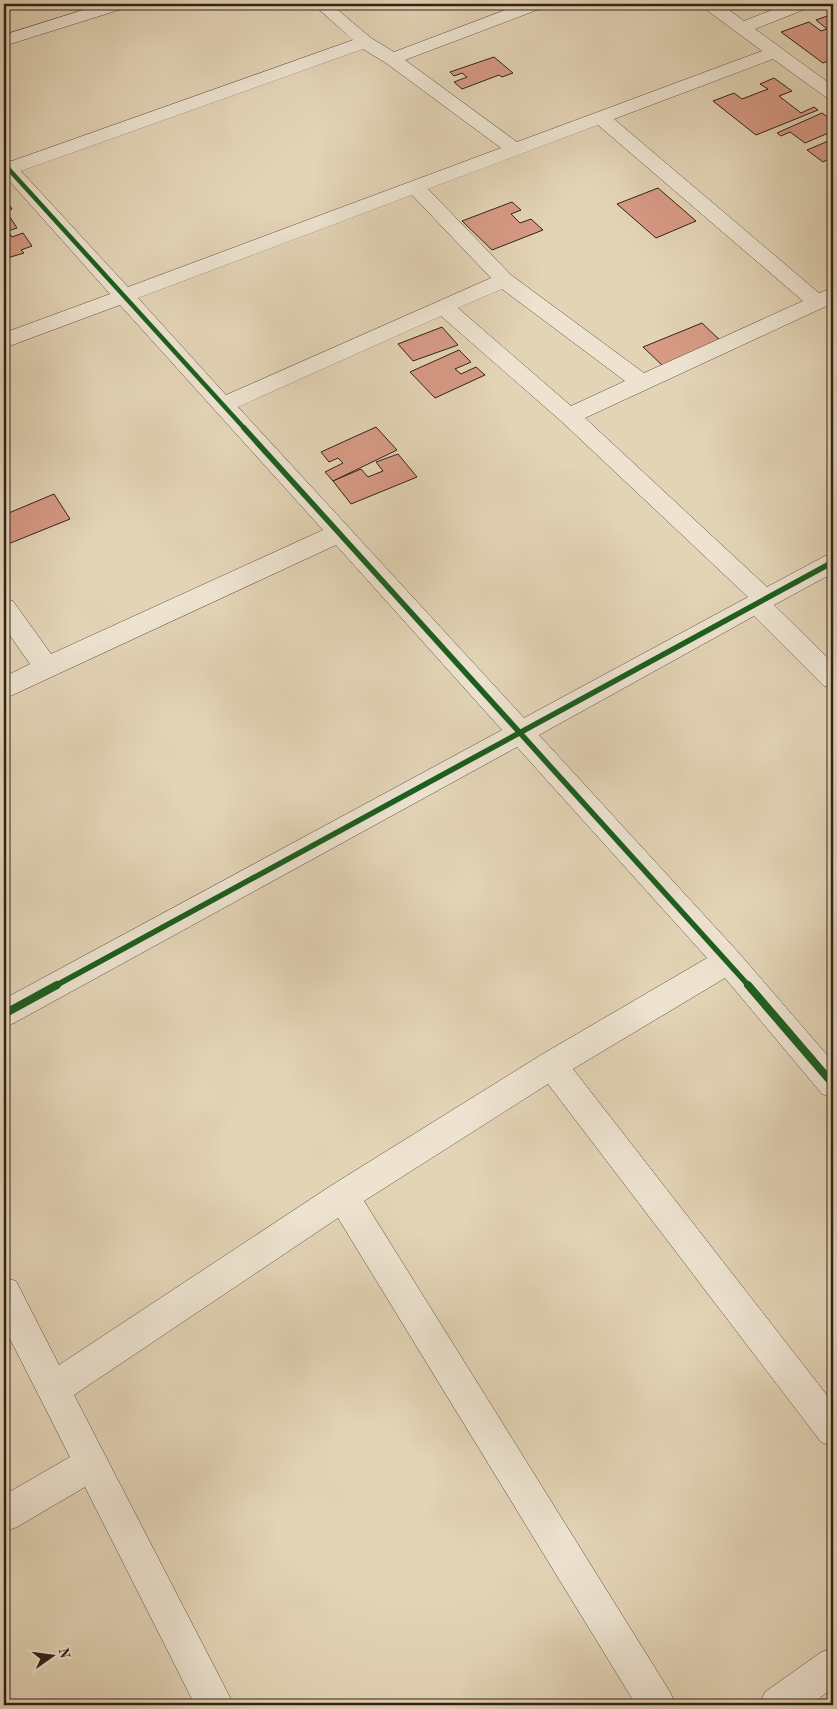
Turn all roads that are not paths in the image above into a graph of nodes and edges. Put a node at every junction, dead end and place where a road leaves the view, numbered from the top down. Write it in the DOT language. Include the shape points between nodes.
graph roads {
  1 [pos="68,4"];
  2 [pos="119,4"];
  3 [pos="321,4"];
  4 [pos="536,4"];
  5 [pos="710,4"];
  6 [pos="802,4"];
  7 [pos="82,16"];
  8 [pos="743,27"];
  9 [pos="4,41"];
  10 [pos="365,42"];
  11 [pos="775,52"];
  12 [pos="392,59"];
  13 [pos="833,94"];
  14 [pos="600,117"];
  15 [pos="516,150"];
  16 [pos="6,167"];
  17 [pos="415,187"];
  18 [pos="504,280"];
  19 [pos="123,296"];
  20 [pos="826,299"];
  21 [pos="444,307"];
  22 [pos="4,341"];
  23 [pos="641,382"];
  24 [pos="223,405"];
  25 [pos="569,416"];
  26 [pos="340,533"];
  27 [pos="833,562"];
  28 [pos="761,601"];
  29 [pos="4,608"];
  30 [pos="46,667"];
  31 [pos="833,680"];
  32 [pos="4,689"];
  33 [pos="520,732"];
  34 [pos="728,961"];
  35 [pos="4,1014"];
  36 [pos="552,1065"];
  37 [pos="833,1084"];
  38 [pos="343,1196"];
  39 [pos="4,1292"];
  40 [pos="53,1389"];
  41 [pos="833,1430"];
  42 [pos="92,1464"];
  43 [pos="4,1514"];
  44 [pos="833,1666"];
  45 [pos="215,1705"];
  46 [pos="657,1705"];
  47 [pos="778,1705"];
  1 -- 7 [label="street"];
  2 -- 7 [label="street"];
  3 -- 10 [label="street"];
  4 -- 12 [label="street"];
  5 -- 8 [label="street"];
  6 -- 8 [label="street"];
  7 -- 9 [label="street"];
  8 -- 11 [label="street"];
  10 -- 12 [label="street"];
  10 -- 16 [label="street"];
  11 -- 13 [label="street"];
  11 -- 14 [label="street"];
  12 -- 15 [label="street"];
  14 -- 15 [label="street"];
  14 -- 20 [label="street"];
  15 -- 17 [label="street"];
  16 -- 19 [label="street"];
  17 -- 18 [label="street"];
  17 -- 19 [label="street"];
  18 -- 21 [label="street"];
  18 -- 23 [label="street"];
  19 -- 22 [label="street"];
  19 -- 24 [label="street"];
  20 -- 23 [label="street"];
  21 -- 24 [label="street"];
  21 -- 25 [label="street"];
  23 -- 25 [label="street"];
  24 -- 26 [label="street"];
  25 -- 28 [label="street"];
  26 -- 30 [label="street"];
  26 -- 33 [label="street"];
  27 -- 28 [label="street"];
  28 -- 31 [label="street"];
  28 -- 33 [label="street"];
  29 -- 30 [label="street"];
  30 -- 32 [label="street"];
  33 -- 34 [label="street"];
  33 -- 35 [label="street"];
  34 -- 36 [label="street"];
  34 -- 37 [label="street"];
  36 -- 38 [label="street"];
  36 -- 41 [label="street"];
  38 -- 40 [label="street"];
  38 -- 46 [label="street"];
  39 -- 40 [label="street"];
  40 -- 42 [label="street"];
  42 -- 43 [label="street"];
  42 -- 45 [label="street"];
  44 -- 47 [label="street"];
}
